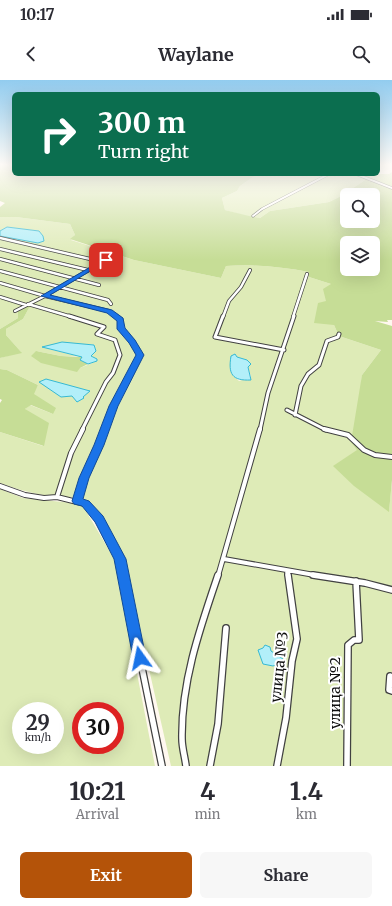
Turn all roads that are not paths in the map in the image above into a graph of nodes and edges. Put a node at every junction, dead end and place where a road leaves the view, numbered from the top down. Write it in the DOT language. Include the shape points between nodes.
graph roads {
  1 [pos="287,196"];
  2 [pos="253,216"];
  3 [pos="0,238"];
  4 [pos="0,249"];
  5 [pos="114,256"];
  6 [pos="0,260"];
  7 [pos="103,262"];
  8 [pos="88,270"];
  9 [pos="250,270"];
  10 [pos="0,271"];
  11 [pos="307,274"];
  12 [pos="74,278"];
  13 [pos="0,283"];
  14 [pos="99,284"];
  15 [pos="59,287"];
  16 [pos="45,296"];
  17 [pos="0,297"];
  18 [pos="111,304"];
  19 [pos="27,305"];
  20 [pos="15,311"];
  21 [pos="339,334"];
  22 [pos="284,350"];
  23 [pos="287,410"];
  24 [pos="295,415"];
  25 [pos="392,457"];
  26 [pos="0,486"];
  27 [pos="57,497"];
  28 [pos="77,501"];
  29 [pos="224,559"];
  30 [pos="287,571"];
  31 [pos="356,581"];
  32 [pos="392,590"];
  33 [pos="226,628"];
  34 [pos="390,676"];
  35 [pos="392,691"];
  36 [pos="162,766"];
  37 [pos="186,766"];
  38 [pos="210,766"];
  39 [pos="277,766"];
  40 [pos="347,766"];
  1 -- 2 [label="street"];
  3 -- 7 [label="street"];
  4 -- 8 [label="street"];
  5 -- 7 [label="street"];
  6 -- 12 [label="street"];
  7 -- 8 [label="street"];
  8 -- 12 [label="street"];
  9 -- 22 [label="street" via="241,287 229,301 215,337"];
  10 -- 15 [label="street"];
  11 -- 22 [label="street"];
  12 -- 14 [label="street"];
  12 -- 15 [label="street"];
  13 -- 16 [label="street"];
  15 -- 16 [label="street"];
  15 -- 18 [label="street" via="108,300"];
  16 -- 19 [label="street"];
  16 -- 28 [label="street" via="109,311 121,320 121,329 133,342 140,355 113,406"];
  17 -- 19 [label="street"];
  19 -- 20 [label="street"];
  19 -- 27 [label="street" via="104,327 97,334 115,340 120,355 71,452"];
  21 -- 24 [label="street" via="338,337 327,341 319,365 310,369 301,385"];
  22 -- 29 [label="street" via="268,392 259,436"];
  23 -- 24 [label="street"];
  24 -- 25 [label="street" via="328,431 348,435 364,450 374,455"];
  26 -- 27 [label="street" via="25,496"];
  27 -- 28 [label="street"];
  28 -- 36 [label="street" via="85,504 99,519 120,559"];
  29 -- 30 [label="street"];
  29 -- 37 [label="street" via="203,619 184,696 182,740"];
  30 -- 31 [label="street"];
  30 -- 39 [label="street, улица №3" via="297,639"];
  31 -- 32 [label="street"];
  31 -- 40 [label="street, улица №2" via="359,640 354,640 348,645"];
  33 -- 38 [label="street" via="218,724"];
  34 -- 35 [label="street" via="389,690"];
}
